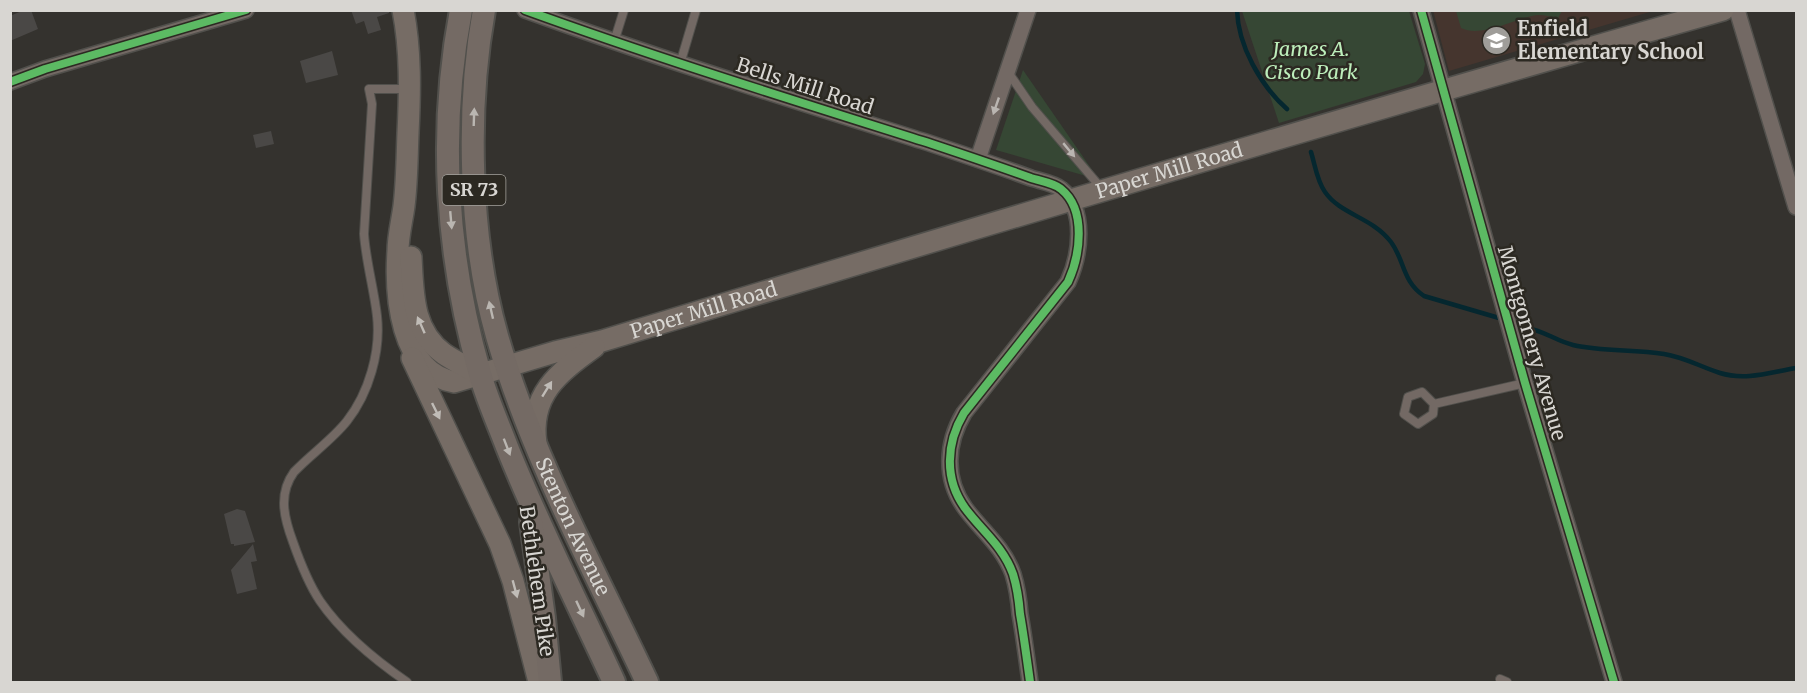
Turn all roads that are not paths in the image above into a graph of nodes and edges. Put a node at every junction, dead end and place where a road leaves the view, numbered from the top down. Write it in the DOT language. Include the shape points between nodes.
graph roads {
  1 [pos="246,10"];
  2 [pos="403,10"];
  3 [pos="461,10"];
  4 [pos="484,10"];
  5 [pos="525,10"];
  6 [pos="624,10"];
  7 [pos="696,10"];
  8 [pos="1028,10"];
  9 [pos="1421,10"];
  10 [pos="1723,10"];
  11 [pos="1737,10"];
  12 [pos="614,42"];
  13 [pos="680,64"];
  14 [pos="1008,70"];
  15 [pos="10,82"];
  16 [pos="1444,88"];
  17 [pos="410,90"];
  18 [pos="978,159"];
  19 [pos="1103,189"];
  20 [pos="1070,199"];
  21 [pos="404,206"];
  22 [pos="1797,207"];
  23 [pos="407,337"];
  24 [pos="602,341"];
  25 [pos="507,367"];
  26 [pos="480,375"];
  27 [pos="1525,383"];
  28 [pos="1434,404"];
  29 [pos="536,445"];
  30 [pos="520,479"];
  31 [pos="611,607"];
  32 [pos="407,682"];
  33 [pos="539,682"];
  34 [pos="550,682"];
  35 [pos="613,682"];
  36 [pos="648,682"];
  37 [pos="1030,682"];
  38 [pos="1614,682"];
  1 -- 15 [label="street"];
  2 -- 17 [label="main road" via="409,42"];
  3 -- 26 [label="main road, one-way" via="451,70 447,136 451,219 462,300"];
  25 -- 4 [label="main road, SR 73, one-way" via="484,276 473,169 478,40"];
  5 -- 12 [label="street, Bells Mill Road"];
  6 -- 12 [label="lane"];
  7 -- 13 [label="lane"];
  8 -- 14 [label="street"];
  9 -- 16 [label="street, Montgomery Avenue"];
  10 -- 16 [label="main road, Paper Mill Road"];
  11 -- 22 [label="street"];
  12 -- 13 [label="street, Bells Mill Road"];
  13 -- 18 [label="street, Bells Mill Road"];
  14 -- 18 [label="street, one-way"];
  14 -- 19 [label="lane, one-way" via="1032,107"];
  16 -- 19 [label="main road, Paper Mill Road"];
  16 -- 27 [label="street, Montgomery Avenue"];
  17 -- 21 [label="main road"];
  17 -- 32 [label="lane" via="369,89 372,104 365,243 378,339 367,382 347,422 294,472 284,498 288,527 319,600 364,649"];
  18 -- 20 [label="street, Bells Mill Road" via="1060,188"];
  19 -- 20 [label="main road, Paper Mill Road"];
  20 -- 24 [label="main road, Paper Mill Road"];
  20 -- 37 [label="street" via="1078,223 1078,239 1068,282 964,413 952,437 950,452 951,479 958,496 994,540 1013,574"];
  21 -- 23 [label="main road" via="398,269 399,303"];
  26 -- 21 [label="main road, one-way" via="440,351 421,326 413,292"];
  23 -- 26 [label="main road" via="421,361 446,381"];
  23 -- 33 [label="main road, one-way" via="417,372 500,544"];
  24 -- 25 [label="main road, Paper Mill Road"];
  29 -- 24 [label="main road, one-way" via="534,422 550,385 563,370"];
  25 -- 26 [label="main road, Paper Mill Road"];
  25 -- 29 [label="main road, Stenton Avenue"];
  26 -- 30 [label="main road, Stenton Avenue, one-way"];
  27 -- 28 [label="lane"];
  27 -- 38 [label="street, Montgomery Avenue"];
  29 -- 31 [label="main road, Stenton Avenue"];
  30 -- 34 [label="main road, Bethlehem Pike" via="535,546"];
  30 -- 35 [label="main road, Stenton Avenue, one-way"];
  31 -- 35 [label="main road"];
  31 -- 36 [label="main road, Stenton Avenue"];
}
